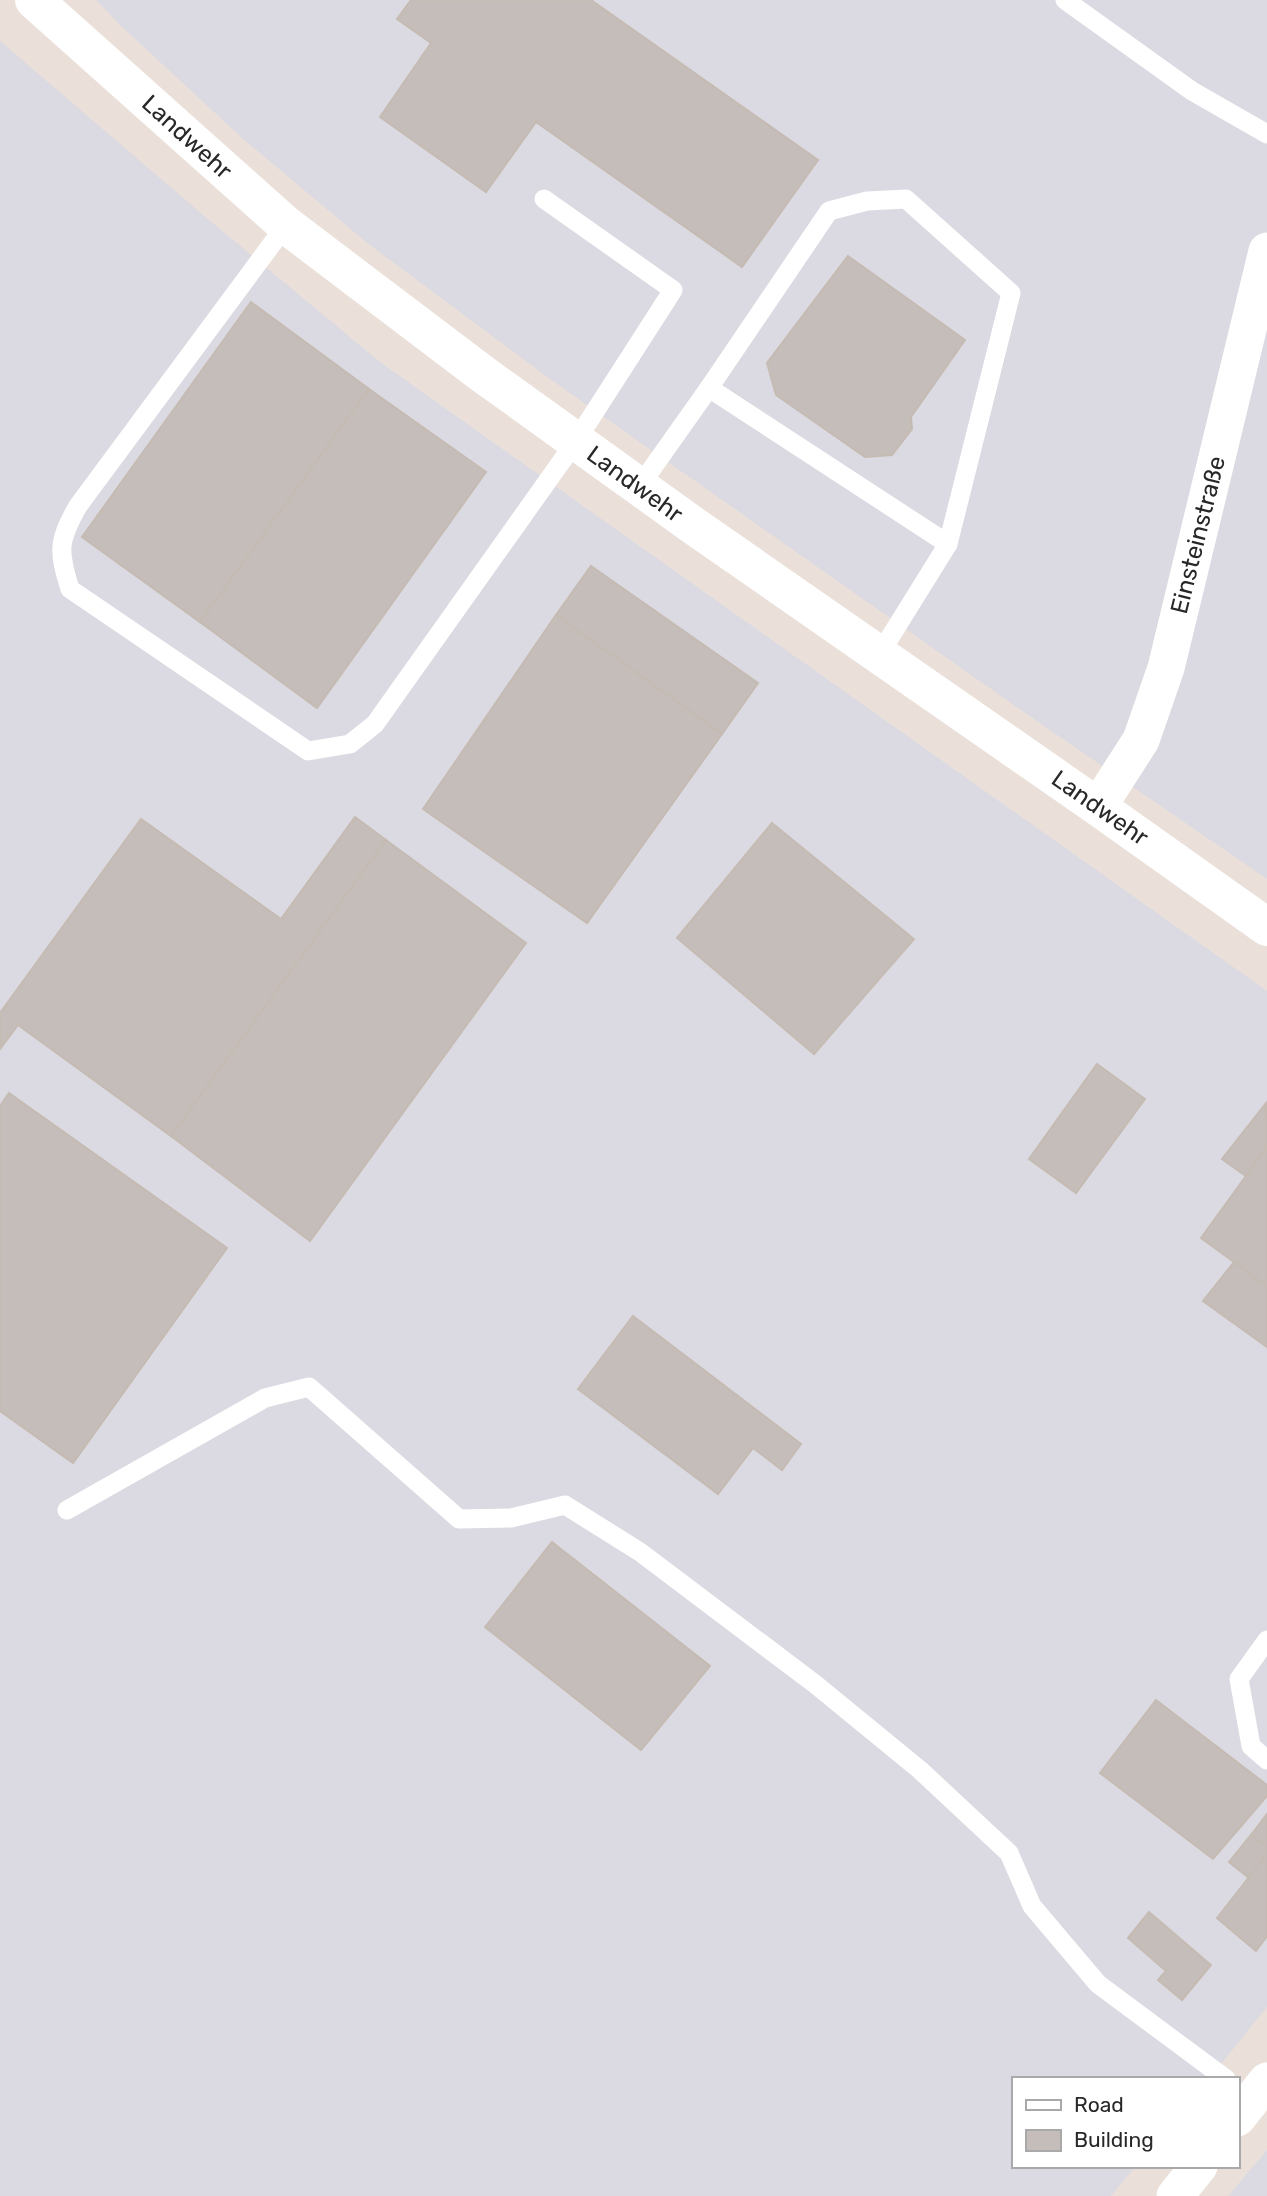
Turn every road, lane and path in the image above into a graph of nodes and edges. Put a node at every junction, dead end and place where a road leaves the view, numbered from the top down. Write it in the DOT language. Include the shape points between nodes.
graph roads {
  1 [pos="34,0"];
  2 [pos="1065,0"];
  3 [pos="1267,134"];
  4 [pos="544,199"];
  5 [pos="286,225"];
  6 [pos="1267,251"];
  7 [pos="709,388"];
  8 [pos="576,441"];
  9 [pos="639,487"];
  10 [pos="948,544"];
  11 [pos="879,655"];
  12 [pos="1098,807"];
  13 [pos="1267,927"];
  14 [pos="67,1510"];
  15 [pos="1267,1640"];
  16 [pos="1267,1760"];
  17 [pos="1223,2077"];
  18 [pos="1197,2168"];
  19 [pos="1175,2196"];
  1 -- 5 [label="main road, Landwehr"];
  2 -- 3 [label="lane" via="1192,91"];
  4 -- 8 [label="lane" via="673,290"];
  5 -- 8 [label="main road, Landwehr"];
  5 -- 8 [label="lane" via="66,526 60,557 70,589 308,751 351,744 393,700"];
  6 -- 12 [label="street, Einsteinstraße" via="1166,668 1141,740"];
  7 -- 9 [label="lane"];
  7 -- 10 [label="lane"];
  7 -- 10 [label="lane" via="830,211 867,201 906,200 1012,293"];
  8 -- 9 [label="main road, Landwehr"];
  9 -- 11 [label="main road, Landwehr"];
  10 -- 11 [label="lane"];
  11 -- 12 [label="main road, Landwehr"];
  12 -- 13 [label="main road, Landwehr"];
  14 -- 17 [label="lane" via="265,1398 309,1387 459,1520 510,1518 565,1505 651,1560 920,1770 1009,1853 1032,1906 1098,1984"];
  15 -- 16 [label="lane" via="1238,1679 1251,1746"];
  18 -- 19 [label="street"];
}
